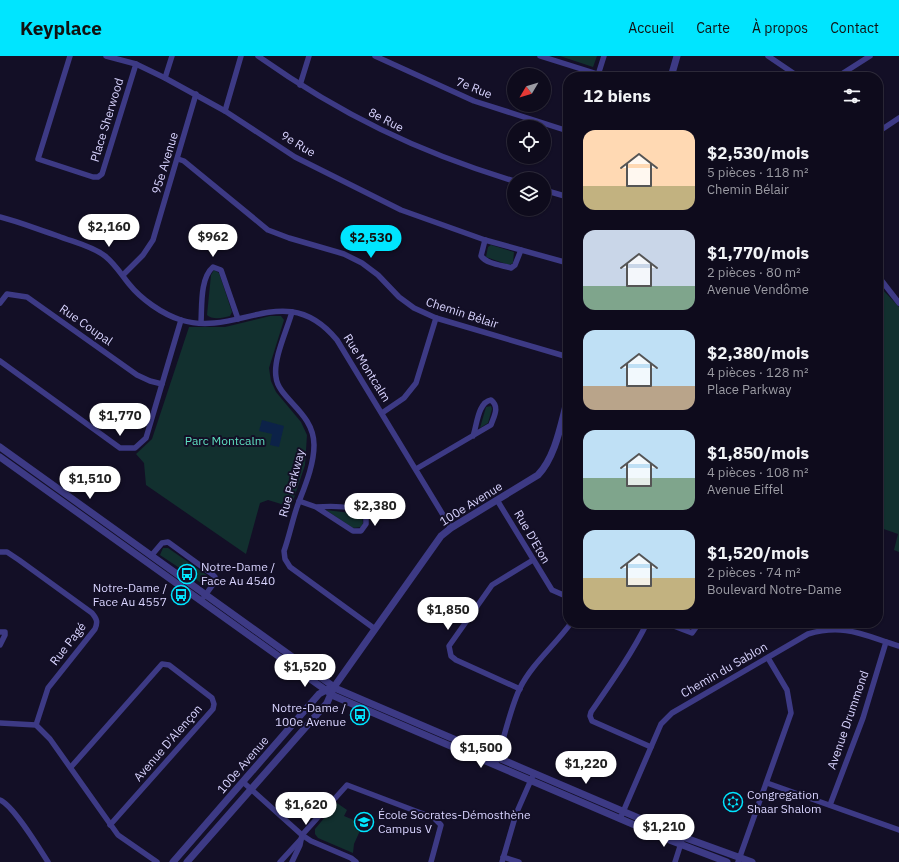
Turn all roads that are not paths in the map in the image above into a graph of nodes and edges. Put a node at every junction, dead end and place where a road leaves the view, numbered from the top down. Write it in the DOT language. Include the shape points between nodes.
graph roads {
  1 [pos="70,56"];
  2 [pos="106,56"];
  3 [pos="172,56"];
  4 [pos="241,56"];
  5 [pos="258,56"];
  6 [pos="309,56"];
  7 [pos="376,56"];
  8 [pos="540,56"];
  9 [pos="604,56"];
  10 [pos="677,56"];
  11 [pos="768,56"];
  12 [pos="870,56"];
  13 [pos="136,64"];
  14 [pos="589,72"];
  15 [pos="599,72"];
  16 [pos="672,72"];
  17 [pos="792,72"];
  18 [pos="845,72"];
  19 [pos="165,78"];
  20 [pos="300,85"];
  21 [pos="196,94"];
  22 [pos="225,111"];
  23 [pos="899,118"];
  24 [pos="563,129"];
  25 [pos="883,129"];
  26 [pos="178,159"];
  27 [pos="507,179"];
  28 [pos="551,192"];
  29 [pos="563,196"];
  30 [pos="0,217"];
  31 [pos="485,240"];
  32 [pos="521,250"];
  33 [pos="563,262"];
  34 [pos="123,275"];
  35 [pos="883,286"];
  36 [pos="0,303"];
  37 [pos="899,303"];
  38 [pos="292,312"];
  39 [pos="436,318"];
  40 [pos="238,319"];
  41 [pos="181,320"];
  42 [pos="201,322"];
  43 [pos="563,356"];
  44 [pos="0,361"];
  45 [pos="162,384"];
  46 [pos="382,413"];
  47 [pos="563,415"];
  48 [pos="473,436"];
  49 [pos="0,447"];
  50 [pos="0,458"];
  51 [pos="416,469"];
  52 [pos="497,500"];
  53 [pos="300,501"];
  54 [pos="316,507"];
  55 [pos="451,528"];
  56 [pos="0,552"];
  57 [pos="152,556"];
  58 [pos="533,560"];
  59 [pos="205,595"];
  60 [pos="563,595"];
  61 [pos="201,602"];
  62 [pos="375,628"];
  63 [pos="567,628"];
  64 [pos="644,628"];
  65 [pos="679,628"];
  66 [pos="696,628"];
  67 [pos="823,630"];
  68 [pos="0,632"];
  69 [pos="886,642"];
  70 [pos="0,645"];
  71 [pos="899,646"];
  72 [pos="768,658"];
  73 [pos="334,687"];
  74 [pos="520,689"];
  75 [pos="328,693"];
  76 [pos="0,723"];
  77 [pos="36,725"];
  78 [pos="651,747"];
  79 [pos="496,761"];
  80 [pos="71,767"];
  81 [pos="534,773"];
  82 [pos="530,780"];
  83 [pos="243,782"];
  84 [pos="767,783"];
  85 [pos="251,789"];
  86 [pos="0,800"];
  87 [pos="830,805"];
  88 [pos="623,811"];
  89 [pos="620,819"];
  90 [pos="110,825"];
  91 [pos="899,830"];
  92 [pos="301,837"];
  93 [pos="683,837"];
  94 [pos="680,844"];
  95 [pos="502,860"];
  96 [pos="739,860"];
  97 [pos="48,862"];
  98 [pos="157,862"];
  99 [pos="173,862"];
  100 [pos="187,862"];
  101 [pos="280,862"];
  102 [pos="292,862"];
  103 [pos="356,862"];
  104 [pos="432,862"];
  105 [pos="519,862"];
  106 [pos="675,862"];
  107 [pos="727,862"];
  108 [pos="752,862"];
  1 -- 13 [label="street, Place Sherwood" via="38,159 93,177 102,174"];
  2 -- 13 [label="street, 9e Rue"];
  3 -- 19 [label="street"];
  4 -- 22 [label="street"];
  5 -- 20 [label="street, 8e Rue"];
  6 -- 20 [label="street"];
  7 -- 24 [label="street, 7e Rue" via="474,101"];
  8 -- 14 [label="street"];
  9 -- 15 [label="street"];
  10 -- 16 [label="street"];
  11 -- 17 [label="street"];
  12 -- 18 [label="street"];
  13 -- 19 [label="street, 9e Rue"];
  19 -- 21 [label="street, 9e Rue"];
  20 -- 27 [label="street, 8e Rue" via="375,128 422,150"];
  21 -- 22 [label="street, 9e Rue"];
  21 -- 26 [label="street, 95e Avenue"];
  22 -- 31 [label="street, 9e Rue" via="295,157 352,186 401,210"];
  23 -- 25 [label="street"];
  26 -- 34 [label="street, 95e Avenue" via="153,240 143,255"];
  26 -- 39 [label="street, Chemin Bélair" via="184,161 268,230 344,254 362,263 399,297"];
  28 -- 29 [label="street"];
  30 -- 34 [label="street, Rue Montcalm" via="96,250"];
  31 -- 32 [label="street, 9e Rue"];
  31 -- 32 [label="street" via="481,256 483,260 510,268 515,265"];
  32 -- 33 [label="street, 9e Rue"];
  34 -- 41 [label="street, Rue Montcalm" via="149,303"];
  35 -- 37 [label="street"];
  36 -- 45 [label="street, Rue Coupal" via="7,294 27,297 137,375"];
  38 -- 40 [label="street, Rue Montcalm" via="273,310"];
  38 -- 46 [label="street, Rue Montcalm" via="312,318 330,332"];
  38 -- 53 [label="street, Rue Parkway" via="275,368 278,384 307,419 312,433 313,456"];
  39 -- 43 [label="street, Chemin Bélair"];
  39 -- 46 [label="street" via="416,383 404,398"];
  40 -- 42 [label="street, Rue Montcalm"];
  40 -- 42 [label="street" via="221,270 213,267 207,271"];
  41 -- 42 [label="street, Rue Montcalm"];
  41 -- 45 [label="street"];
  44 -- 45 [label="street" via="120,448 127,449 135,448 146,438"];
  46 -- 51 [label="street, Rue Montcalm"];
  47 -- 52 [label="street, 100e Avenue" via="544,469"];
  48 -- 48 [label="street" via="491,425 497,408 491,400 482,405"];
  48 -- 51 [label="street"];
  49 -- 57 [label="street"];
  50 -- 61 [label="street"];
  51 -- 55 [label="street, Rue Montcalm"];
  52 -- 55 [label="street, 100e Avenue"];
  52 -- 58 [label="street, Rue D'Eton"];
  53 -- 54 [label="street"];
  53 -- 62 [label="street, Rue Parkway" via="284,551 285,559 290,567"];
  54 -- 54 [label="street" via="353,531 361,531 366,524 366,516 360,510"];
  55 -- 62 [label="street, 100e Avenue" via="441,536"];
  56 -- 77 [label="street, Rue Pagé" via="7,552 19,560 97,618 98,624 95,629 48,688"];
  57 -- 59 [label="street"];
  57 -- 59 [label="street" via="165,542 187,556 214,576 214,582"];
  58 -- 60 [label="street, Rue D'Eton" via="552,590"];
  58 -- 74 [label="street" via="492,585 449,646 450,656 456,660"];
  59 -- 61 [label="street"];
  59 -- 73 [label="street"];
  61 -- 75 [label="street"];
  62 -- 73 [label="street, 100e Avenue"];
  63 -- 74 [label="street" via="531,670"];
  64 -- 78 [label="street" via="631,655 590,716 592,721"];
  65 -- 66 [label="street" via="692,633"];
  67 -- 69 [label="street, Chemin du Sablon" via="843,629"];
  67 -- 72 [label="street, Chemin du Sablon" via="808,634"];
  68 -- 70 [label="street" via="5,632 6,635"];
  69 -- 71 [label="street, Chemin du Sablon"];
  69 -- 87 [label="street, Avenue Drummond"];
  72 -- 78 [label="street, Chemin du Sablon" via="672,713 662,724"];
  72 -- 84 [label="street" via="787,690 791,712"];
  73 -- 75 [label="street, 100e Avenue"];
  73 -- 79 [label="street"];
  74 -- 79 [label="street"];
  75 -- 79 [label="street"];
  75 -- 83 [label="street, 100e Avenue" via="319,694"];
  75 -- 85 [label="street, 100e Avenue" via="327,702"];
  76 -- 77 [label="street"];
  77 -- 80 [label="street"];
  78 -- 88 [label="street, Chemin du Sablon"];
  79 -- 81 [label="street"];
  79 -- 82 [label="street"];
  80 -- 90 [label="street"];
  80 -- 90 [label="street, Avenue D'Alençon" via="162,664 169,665 212,698 213,709"];
  81 -- 82 [label="street"];
  81 -- 88 [label="street"];
  82 -- 89 [label="street"];
  82 -- 95 [label="street"];
  83 -- 85 [label="street"];
  83 -- 99 [label="street, 100e Avenue"];
  84 -- 87 [label="street"];
  84 -- 96 [label="street"];
  85 -- 92 [label="street"];
  85 -- 100 [label="street, 100e Avenue"];
  86 -- 97 [label="street" via="5,802"];
  87 -- 91 [label="street"];
  88 -- 89 [label="street, Chemin du Sablon"];
  88 -- 93 [label="street"];
  89 -- 94 [label="street"];
  90 -- 98 [label="street" via="118,835"];
  92 -- 101 [label="street"];
  92 -- 102 [label="street"];
  92 -- 103 [label="street"];
  92 -- 104 [label="street" via="347,784 434,818 441,825"];
  93 -- 94 [label="street"];
  93 -- 96 [label="street"];
  94 -- 106 [label="street"];
  94 -- 107 [label="street"];
  95 -- 105 [label="street"];
  96 -- 108 [label="street"];
}
